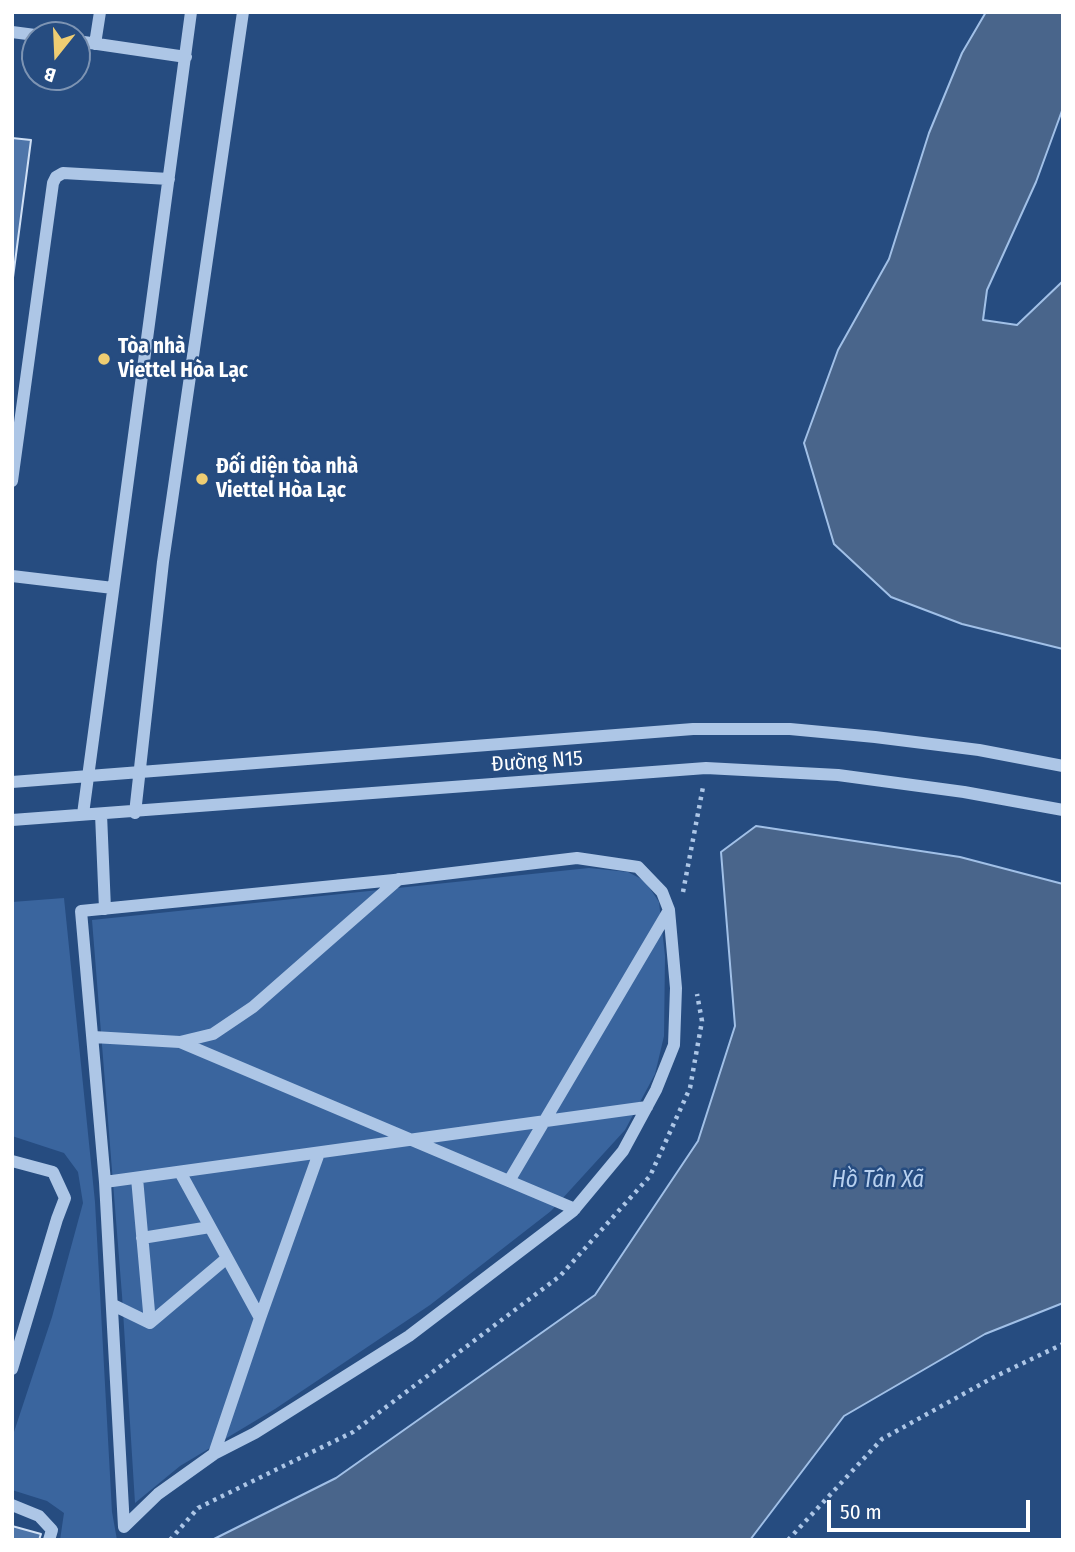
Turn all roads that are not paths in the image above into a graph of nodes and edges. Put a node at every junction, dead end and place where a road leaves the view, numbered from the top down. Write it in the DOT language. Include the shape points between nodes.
graph roads {
  1 [pos="100,12"];
  2 [pos="191,12"];
  3 [pos="243,12"];
  4 [pos="91,43"];
  5 [pos="96,44"];
  6 [pos="186,57"];
  7 [pos="169,179"];
  8 [pos="19,384"];
  9 [pos="12,481"];
  10 [pos="12,576"];
  11 [pos="113,587"];
  12 [pos="1063,766"];
  13 [pos="139,772"];
  14 [pos="89,775"];
  15 [pos="12,782"];
  16 [pos="1063,810"];
  17 [pos="135,813"];
  18 [pos="83,814"];
  19 [pos="101,814"];
  20 [pos="12,820"];
  21 [pos="400,879"];
  22 [pos="105,909"];
  23 [pos="669,910"];
  24 [pos="93,1037"];
  25 [pos="180,1042"];
  26 [pos="647,1107"];
  27 [pos="546,1121"];
  28 [pos="412,1140"];
  29 [pos="319,1153"];
  30 [pos="12,1161"];
  31 [pos="180,1172"];
  32 [pos="136,1178"];
  33 [pos="509,1181"];
  34 [pos="105,1182"];
  35 [pos="575,1209"];
  36 [pos="210,1227"];
  37 [pos="142,1238"];
  38 [pos="228,1258"];
  39 [pos="113,1305"];
  40 [pos="260,1318"];
  41 [pos="150,1323"];
  42 [pos="12,1369"];
  43 [pos="214,1454"];
  44 [pos="12,1505"];
  45 [pos="49,1540"];
  1 -- 5 [label="street"];
  2 -- 6 [label="street"];
  3 -- 13 [label="street" via="163,562"];
  4 -- 5 [label="street"];
  5 -- 6 [label="street"];
  6 -- 7 [label="street"];
  7 -- 8 [label="street" via="63,173 56,177"];
  7 -- 11 [label="street"];
  8 -- 9 [label="street"];
  10 -- 11 [label="street"];
  11 -- 14 [label="street"];
  12 -- 13 [label="street, Đường N15" via="979,750 790,729 693,729"];
  13 -- 14 [label="street, Đường N15"];
  13 -- 17 [label="street"];
  14 -- 15 [label="street, Đường N15"];
  14 -- 18 [label="street"];
  16 -- 17 [label="street, Đường N15" via="838,775 706,768"];
  17 -- 19 [label="street, Đường N15"];
  18 -- 19 [label="street, Đường N15"];
  18 -- 20 [label="street, Đường N15"];
  19 -- 22 [label="street"];
  21 -- 22 [label="street"];
  21 -- 23 [label="street" via="577,858 638,867 662,891"];
  21 -- 25 [label="street" via="253,1007 213,1034"];
  22 -- 24 [label="street" via="81,911"];
  23 -- 26 [label="street" via="676,988 674,1045"];
  23 -- 27 [label="street"];
  24 -- 25 [label="street"];
  24 -- 34 [label="street"];
  25 -- 28 [label="street"];
  26 -- 27 [label="street"];
  26 -- 35 [label="street" via="623,1151"];
  27 -- 28 [label="street"];
  27 -- 33 [label="street"];
  28 -- 29 [label="street"];
  28 -- 33 [label="street"];
  29 -- 31 [label="street"];
  29 -- 40 [label="street"];
  30 -- 42 [label="street" via="53,1172 65,1198"];
  31 -- 32 [label="street"];
  31 -- 36 [label="street"];
  32 -- 34 [label="street"];
  32 -- 37 [label="street"];
  33 -- 35 [label="street"];
  34 -- 39 [label="street"];
  35 -- 43 [label="street" via="409,1336"];
  36 -- 37 [label="street"];
  36 -- 38 [label="street"];
  37 -- 41 [label="street"];
  38 -- 40 [label="street"];
  38 -- 41 [label="street"];
  39 -- 41 [label="street"];
  39 -- 43 [label="street" via="124,1527 158,1494"];
  40 -- 43 [label="street"];
  44 -- 45 [label="street" via="39,1516 52,1530"];
}
